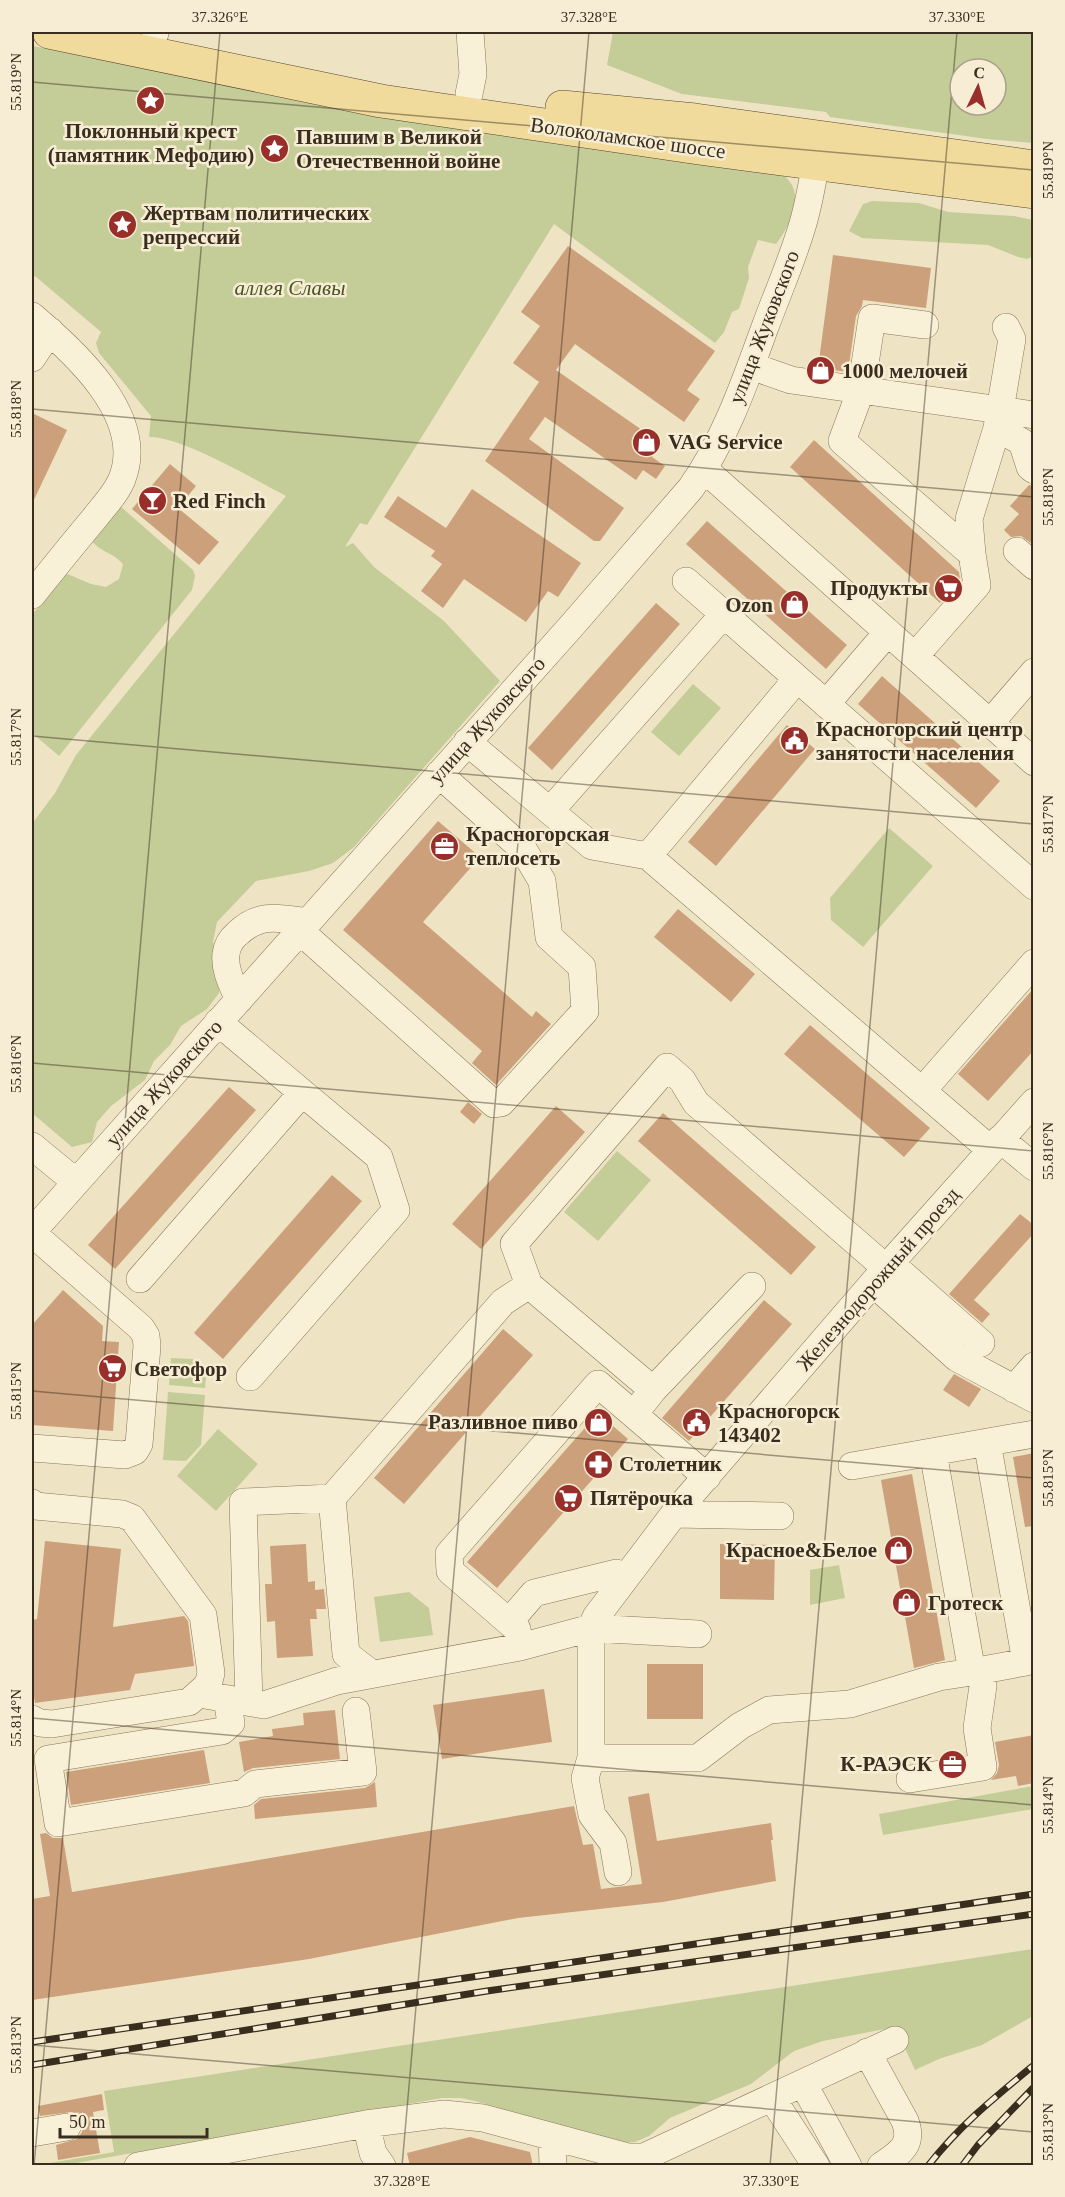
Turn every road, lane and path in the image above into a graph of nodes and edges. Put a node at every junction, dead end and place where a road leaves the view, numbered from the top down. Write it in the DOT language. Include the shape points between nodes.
graph roads {
  1 [pos="49,32"];
  2 [pos="152,32"];
  3 [pos="470,32"];
  4 [pos="469,94"];
  5 [pos="818,150"];
  6 [pos="1034,167"];
  7 [pos="1034,192"];
  8 [pos="41,324"];
  9 [pos="925,325"];
  10 [pos="1006,327"];
  11 [pos="32,358"];
  12 [pos="751,366"];
  13 [pos="861,390"];
  14 [pos="1034,415"];
  15 [pos="999,419"];
  16 [pos="704,469"];
  17 [pos="1034,470"];
  18 [pos="972,554"];
  19 [pos="686,581"];
  20 [pos="32,595"];
  21 [pos="724,614"];
  22 [pos="888,632"];
  23 [pos="915,656"];
  24 [pos="1034,672"];
  25 [pos="797,679"];
  26 [pos="826,704"];
  27 [pos="990,723"];
  28 [pos="467,742"];
  29 [pos="1034,762"];
  30 [pos="439,774"];
  31 [pos="550,811"];
  32 [pos="648,856"];
  33 [pos="1034,886"];
  34 [pos="304,926"];
  35 [pos="1034,963"];
  36 [pos="239,1000"];
  37 [pos="218,1022"];
  38 [pos="922,1091"];
  39 [pos="302,1093"];
  40 [pos="1034,1102"];
  41 [pos="996,1144"];
  42 [pos="32,1146"];
  43 [pos="1034,1167"];
  44 [pos="76,1182"];
  45 [pos="32,1232"];
  46 [pos="883,1271"];
  47 [pos="140,1279"];
  48 [pos="529,1285"];
  49 [pos="752,1286"];
  50 [pos="981,1343"];
  51 [pos="1034,1366"];
  52 [pos="250,1377"];
  53 [pos="653,1390"];
  54 [pos="1024,1394"];
  55 [pos="634,1414"];
  56 [pos="1034,1434"];
  57 [pos="987,1442"];
  58 [pos="32,1448"];
  59 [pos="933,1452"];
  60 [pos="852,1466"];
  61 [pos="707,1477"];
  62 [pos="332,1498"];
  63 [pos="33,1507"];
  64 [pos="674,1514"];
  65 [pos="780,1516"];
  66 [pos="624,1580"];
  67 [pos="508,1622"];
  68 [pos="591,1628"];
  69 [pos="698,1634"];
  70 [pos="520,1647"];
  71 [pos="976,1671"];
  72 [pos="372,1674"];
  73 [pos="200,1694"];
  74 [pos="238,1700"];
  75 [pos="356,1711"];
  76 [pos="32,1719"];
  77 [pos="591,1758"];
  78 [pos="910,1779"];
  79 [pos="618,1872"];
  80 [pos="894,2040"];
  81 [pos="867,2052"];
  82 [pos="803,2083"];
  83 [pos="772,2097"];
  84 [pos="366,2124"];
  85 [pos="67,2127"];
  86 [pos="32,2133"];
  87 [pos="552,2137"];
  88 [pos="240,2157"];
  89 [pos="657,2159"];
  90 [pos="138,2166"];
  91 [pos="382,2166"];
  92 [pos="554,2166"];
  93 [pos="816,2166"];
  94 [pos="848,2166"];
  95 [pos="881,2166"];
  1 -- 5 [label="main road, Волоколамское шоссе" via="381,101 573,130"];
  2 -- 4 [label="main road, Волоколамское шоссе"];
  3 -- 4 [label="street" via="473,74"];
  4 -- 5 [label="main road, Волоколамское шоссе" via="695,120"];
  5 -- 6 [label="main road, Волоколамское шоссе"];
  5 -- 7 [label="main road, Волоколамское шоссе"];
  5 -- 12 [label="street, улица Жуковского" via="804,222"];
  8 -- 11 [label="street"];
  8 -- 20 [label="street" via="90,370 112,401 125,436 126,457 122,478 110,498"];
  9 -- 13 [label="street" via="872,318"];
  10 -- 15 [label="street" via="1012,339"];
  12 -- 13 [label="street" via="790,380"];
  12 -- 16 [label="street, улица Жуковского"];
  13 -- 15 [label="street"];
  13 -- 18 [label="street" via="842,441"];
  14 -- 15 [label="street"];
  15 -- 17 [label="street" via="1022,442"];
  15 -- 18 [label="street" via="969,519"];
  16 -- 22 [label="street"];
  16 -- 28 [label="street, улица Жуковского"];
  18 -- 23 [label="street" via="977,585"];
  19 -- 21 [label="street"];
  21 -- 25 [label="street"];
  21 -- 31 [label="street"];
  22 -- 23 [label="street"];
  22 -- 26 [label="street"];
  23 -- 27 [label="street"];
  24 -- 27 [label="street"];
  25 -- 26 [label="street"];
  25 -- 32 [label="street"];
  26 -- 33 [label="street"];
  27 -- 29 [label="street"];
  28 -- 30 [label="street, улица Жуковского"];
  28 -- 31 [label="street"];
  30 -- 34 [label="street, улица Жуковского"];
  30 -- 34 [label="street" via="523,849 538,873 549,937 582,968 585,1011 501,1103 494,1104"];
  31 -- 32 [label="street" via="592,846"];
  32 -- 38 [label="street"];
  34 -- 36 [label="street, улица Жуковского"];
  34 -- 36 [label="street" via="266,918 249,922 231,939 226,954 228,974"];
  35 -- 38 [label="street"];
  36 -- 37 [label="street, улица Жуковского"];
  37 -- 39 [label="street"];
  37 -- 44 [label="street, улица Жуковского"];
  38 -- 41 [label="street"];
  39 -- 47 [label="street"];
  39 -- 52 [label="street" via="379,1157 396,1210"];
  40 -- 41 [label="street, Железнодорожный проезд"];
  41 -- 43 [label="street"];
  41 -- 46 [label="street, Железнодорожный проезд"];
  42 -- 44 [label="street"];
  44 -- 45 [label="street, улица Жуковского"];
  45 -- 58 [label="street" via="141,1328 147,1346 140,1444 135,1451 125,1455"];
  46 -- 48 [label="street" via="696,1103 682,1080 667,1067 514,1244"];
  46 -- 50 [label="street"];
  46 -- 54 [label="street" via="957,1358"];
  46 -- 61 [label="street, Железнодорожный проезд"];
  48 -- 53 [label="street"];
  48 -- 62 [label="street" via="503,1302"];
  49 -- 53 [label="street"];
  51 -- 54 [label="street"];
  53 -- 55 [label="street"];
  55 -- 61 [label="street"];
  55 -- 67 [label="street" via="598,1384 449,1554 450,1571"];
  56 -- 57 [label="street"];
  57 -- 59 [label="street"];
  57 -- 71 [label="street" via="1026,1662"];
  59 -- 60 [label="street"];
  59 -- 71 [label="street"];
  61 -- 64 [label="street, Железнодорожный проезд"];
  62 -- 72 [label="street" via="346,1654"];
  62 -- 74 [label="street" via="243,1502"];
  63 -- 73 [label="street" via="132,1518 203,1615 211,1672 208,1685"];
  64 -- 65 [label="street"];
  64 -- 66 [label="street, Железнодорожный проезд"];
  66 -- 67 [label="street" via="616,1573 534,1593"];
  66 -- 68 [label="street, Железнодорожный проезд"];
  67 -- 70 [label="street" via="517,1629"];
  68 -- 69 [label="street"];
  68 -- 70 [label="street"];
  68 -- 77 [label="street"];
  70 -- 72 [label="street"];
  71 -- 77 [label="street" via="939,1677 850,1704 770,1710 740,1726 698,1758"];
  71 -- 78 [label="street" via="983,1686 977,1728 983,1767"];
  72 -- 74 [label="street" via="264,1705"];
  73 -- 74 [label="street"];
  73 -- 76 [label="street" via="189,1702 52,1724"];
  74 -- 75 [label="street" via="231,1723 222,1731 48,1759 58,1823 244,1793 255,1784 363,1772"];
  77 -- 79 [label="street" via="585,1778 592,1815 613,1843"];
  80 -- 81 [label="street"];
  81 -- 82 [label="street"];
  81 -- 95 [label="street" via="910,2132 909,2141"];
  82 -- 83 [label="street"];
  82 -- 94 [label="street"];
  83 -- 89 [label="street"];
  83 -- 93 [label="street"];
  84 -- 87 [label="street" via="444,2114 483,2118"];
  84 -- 88 [label="street"];
  84 -- 91 [label="street" via="373,2153"];
  85 -- 86 [label="street"];
  87 -- 89 [label="street" via="628,2157"];
  87 -- 92 [label="street"];
  88 -- 90 [label="street"];
}
